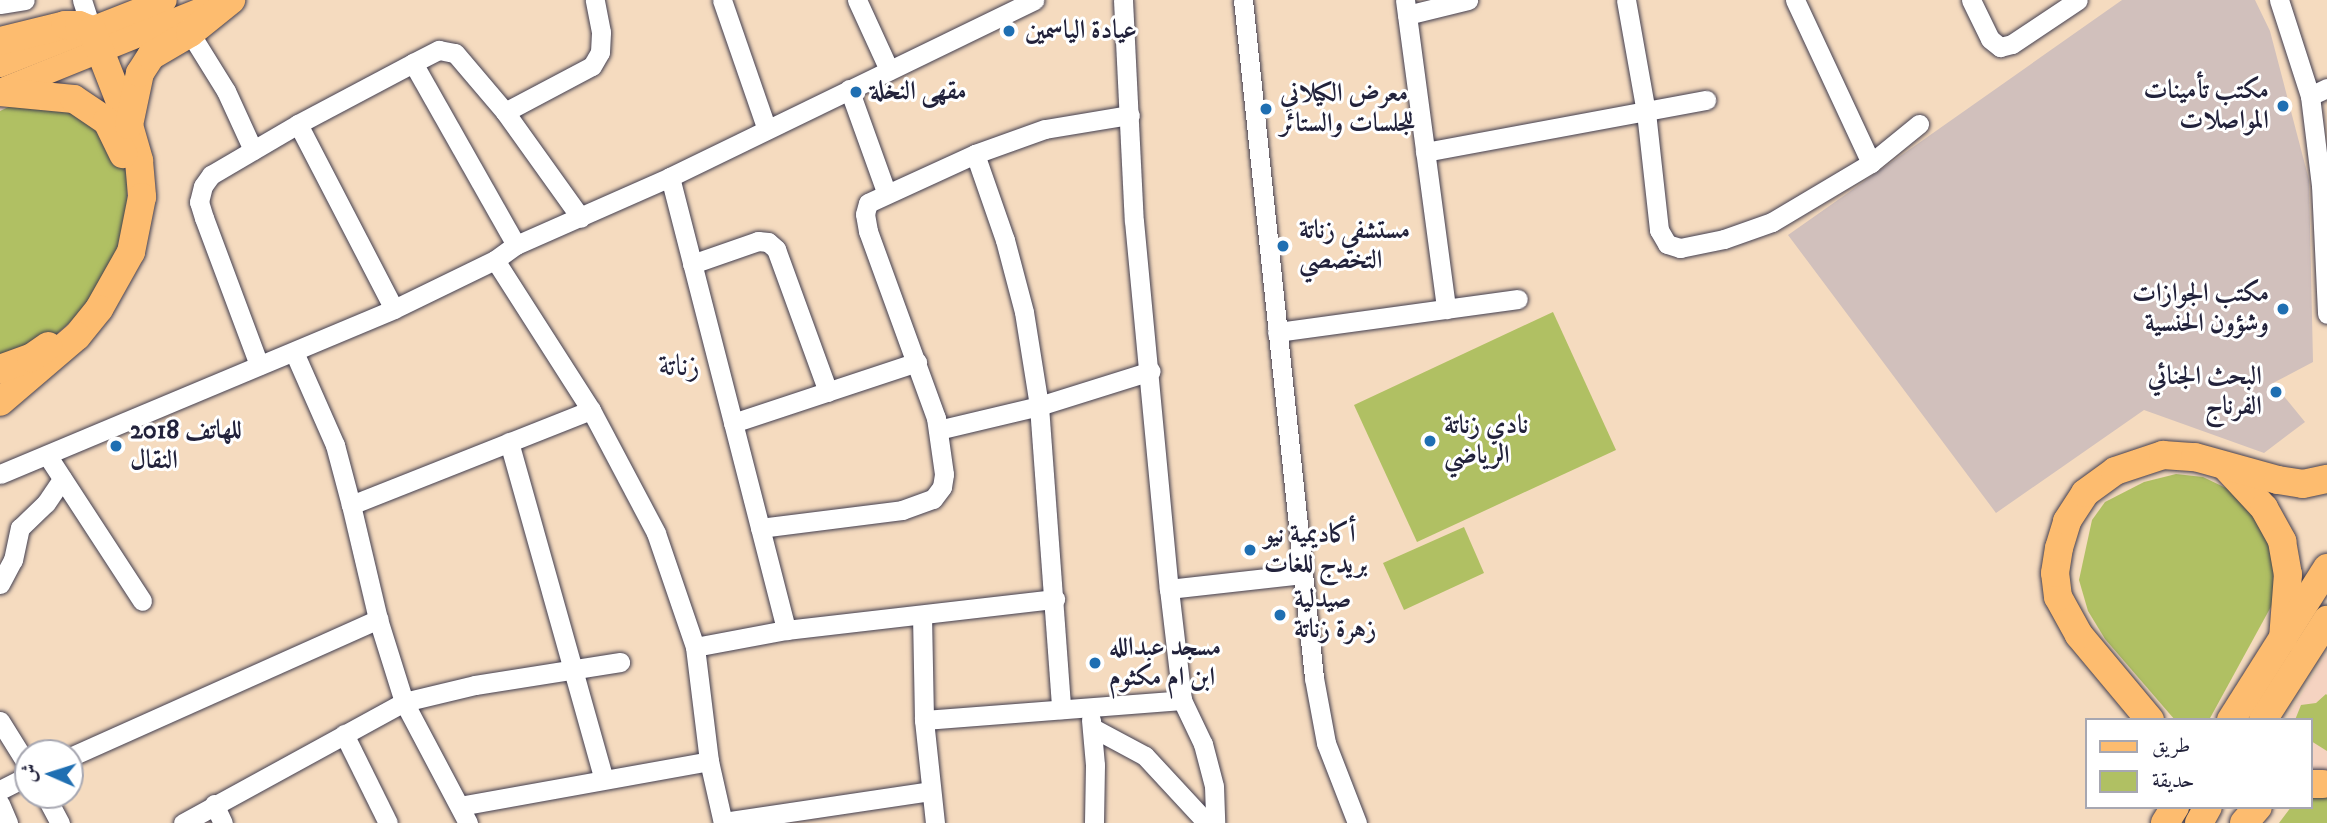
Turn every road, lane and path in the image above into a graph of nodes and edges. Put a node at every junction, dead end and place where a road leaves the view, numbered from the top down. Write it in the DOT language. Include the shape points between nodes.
graph roads {
  1 [pos="25,0"];
  2 [pos="82,0"];
  3 [pos="165,0"];
  4 [pos="228,0"];
  5 [pos="595,0"];
  6 [pos="722,0"];
  7 [pos="857,0"];
  8 [pos="1034,0"];
  9 [pos="1123,0"];
  10 [pos="1243,0"];
  11 [pos="1468,0"];
  12 [pos="1626,0"];
  13 [pos="1795,0"];
  14 [pos="1971,0"];
  15 [pos="2078,0"];
  16 [pos="2279,0"];
  17 [pos="0,4"];
  18 [pos="1003,6"];
  19 [pos="1406,8"];
  20 [pos="190,33"];
  21 [pos="96,40"];
  22 [pos="0,41"];
  23 [pos="413,64"];
  24 [pos="0,65"];
  25 [pos="889,70"];
  26 [pos="849,89"];
  27 [pos="0,92"];
  28 [pos="2319,92"];
  29 [pos="1706,100"];
  30 [pos="1646,111"];
  31 [pos="505,112"];
  32 [pos="1130,115"];
  33 [pos="129,124"];
  34 [pos="298,124"];
  35 [pos="1919,124"];
  36 [pos="766,127"];
  37 [pos="253,150"];
  38 [pos="1425,152"];
  39 [pos="975,154"];
  40 [pos="1871,163"];
  41 [pos="670,177"];
  42 [pos="886,192"];
  43 [pos="581,218"];
  44 [pos="516,245"];
  45 [pos="495,260"];
  46 [pos="692,264"];
  47 [pos="1518,299"];
  48 [pos="394,309"];
  49 [pos="1446,309"];
  50 [pos="2327,314"];
  51 [pos="1277,332"];
  52 [pos="294,352"];
  53 [pos="917,362"];
  54 [pos="259,365"];
  55 [pos="0,369"];
  56 [pos="1151,371"];
  57 [pos="828,392"];
  58 [pos="0,402"];
  59 [pos="1039,406"];
  60 [pos="592,410"];
  61 [pos="733,424"];
  62 [pos="938,430"];
  63 [pos="509,442"];
  64 [pos="47,454"];
  65 [pos="2224,465"];
  66 [pos="0,474"];
  67 [pos="62,479"];
  68 [pos="2327,479"];
  69 [pos="351,505"];
  70 [pos="760,528"];
  71 [pos="2327,568"];
  72 [pos="1302,574"];
  73 [pos="0,584"];
  74 [pos="1170,589"];
  75 [pos="1055,599"];
  76 [pos="142,601"];
  77 [pos="922,615"];
  78 [pos="378,619"];
  79 [pos="2327,620"];
  80 [pos="786,630"];
  81 [pos="2283,639"];
  82 [pos="695,647"];
  83 [pos="620,662"];
  84 [pos="571,669"];
  85 [pos="1182,700"];
  86 [pos="404,702"];
  87 [pos="1087,707"];
  88 [pos="1061,709"];
  89 [pos="2148,718"];
  90 [pos="2232,718"];
  91 [pos="2264,718"];
  92 [pos="924,720"];
  93 [pos="0,721"];
  94 [pos="1094,728"];
  95 [pos="344,734"];
  96 [pos="14,744"];
  97 [pos="84,751"];
  98 [pos="709,761"];
  99 [pos="604,779"];
  100 [pos="931,791"];
  101 [pos="0,804"];
  102 [pos="214,804"];
  103 [pos="2226,809"];
  104 [pos="2256,809"];
  105 [pos="464,815"];
  106 [pos="8,823"];
  107 [pos="183,823"];
  108 [pos="223,823"];
  109 [pos="388,823"];
  110 [pos="723,823"];
  111 [pos="935,823"];
  112 [pos="1094,823"];
  113 [pos="1207,823"];
  114 [pos="1215,823"];
  115 [pos="1357,823"];
  116 [pos="2237,823"];
  117 [pos="2244,823"];
  1 -- 17 [label="street"];
  2 -- 21 [label="street"];
  3 -- 21 [label="main road"];
  4 -- 20 [label="highway"];
  4 -- 21 [label="main road"];
  5 -- 31 [label="street" via="601,32 600,52 592,66"];
  6 -- 36 [label="street"];
  7 -- 25 [label="street"];
  8 -- 18 [label="street"];
  9 -- 32 [label="street"];
  10 -- 51 [label="street"];
  11 -- 19 [label="street"];
  12 -- 30 [label="street"];
  13 -- 40 [label="street"];
  14 -- 15 [label="street" via="1990,39 2000,47 2012,44"];
  16 -- 28 [label="street"];
  18 -- 25 [label="street"];
  19 -- 38 [label="street"];
  20 -- 33 [label="highway" via="151,56 140,74"];
  20 -- 37 [label="street" via="226,91"];
  21 -- 22 [label="highway" via="79,25 65,25"];
  21 -- 24 [label="main road"];
  21 -- 27 [label="main road"];
  21 -- 33 [label="highway"];
  23 -- 31 [label="street" via="439,50 455,53"];
  23 -- 34 [label="street"];
  23 -- 44 [label="street"];
  25 -- 26 [label="street"];
  26 -- 36 [label="street"];
  26 -- 42 [label="street"];
  27 -- 55 [label="highway" via="66,97 99,115 119,141 130,196 119,249 88,306 60,338 31,358"];
  28 -- 50 [label="street"];
  29 -- 30 [label="street"];
  30 -- 38 [label="street"];
  30 -- 40 [label="street" via="1659,230 1667,244 1681,248 1772,222"];
  31 -- 43 [label="street"];
  32 -- 39 [label="street" via="1045,129"];
  32 -- 56 [label="street" via="1134,221"];
  33 -- 58 [label="highway" via="142,197 131,252 117,282 77,336"];
  34 -- 37 [label="street"];
  34 -- 48 [label="street"];
  35 -- 40 [label="street"];
  36 -- 41 [label="street"];
  37 -- 54 [label="street" via="211,175 199,202"];
  38 -- 49 [label="street"];
  39 -- 42 [label="street"];
  39 -- 59 [label="street" via="1024,312"];
  41 -- 43 [label="street"];
  41 -- 46 [label="street"];
  42 -- 53 [label="street" via="868,203 868,231"];
  43 -- 44 [label="street"];
  44 -- 45 [label="street"];
  45 -- 48 [label="street"];
  45 -- 60 [label="street"];
  46 -- 57 [label="street" via="758,241 776,249"];
  46 -- 61 [label="street"];
  47 -- 49 [label="street"];
  48 -- 52 [label="street"];
  49 -- 51 [label="street"];
  51 -- 72 [label="street"];
  52 -- 54 [label="street"];
  52 -- 69 [label="street" via="335,445"];
  53 -- 57 [label="street"];
  53 -- 62 [label="street"];
  54 -- 64 [label="street"];
  56 -- 59 [label="street"];
  56 -- 74 [label="street"];
  57 -- 61 [label="street"];
  59 -- 62 [label="street"];
  59 -- 75 [label="street"];
  60 -- 63 [label="street"];
  60 -- 82 [label="street" via="656,533"];
  61 -- 70 [label="street"];
  62 -- 70 [label="street" via="944,474 933,499 901,510"];
  63 -- 69 [label="street"];
  63 -- 84 [label="street"];
  64 -- 66 [label="street"];
  64 -- 67 [label="street"];
  65 -- 68 [label="highway" via="2303,484"];
  65 -- 81 [label="highway" via="2264,508 2282,541 2288,574"];
  65 -- 89 [label="highway" via="2163,455 2115,471 2085,493 2067,521 2055,573 2058,597 2079,635"];
  67 -- 73 [label="street" via="20,528 13,560"];
  67 -- 76 [label="street"];
  69 -- 78 [label="street"];
  70 -- 80 [label="street"];
  71 -- 81 [label="highway"];
  72 -- 74 [label="street"];
  72 -- 115 [label="street" via="1326,743"];
  74 -- 85 [label="street"];
  75 -- 77 [label="street"];
  75 -- 88 [label="street"];
  77 -- 80 [label="street"];
  77 -- 92 [label="street"];
  78 -- 86 [label="street"];
  78 -- 97 [label="street"];
  79 -- 91 [label="highway"];
  80 -- 82 [label="street"];
  81 -- 90 [label="highway"];
  82 -- 98 [label="street"];
  83 -- 84 [label="street"];
  84 -- 86 [label="street"];
  84 -- 99 [label="street"];
  85 -- 87 [label="street"];
  85 -- 114 [label="street" via="1203,744 1214,786"];
  86 -- 95 [label="street"];
  86 -- 105 [label="street"];
  87 -- 88 [label="street"];
  87 -- 94 [label="street"];
  88 -- 92 [label="street"];
  92 -- 100 [label="street"];
  93 -- 96 [label="street"];
  94 -- 112 [label="street"];
  94 -- 113 [label="street" via="1145,756"];
  95 -- 102 [label="street"];
  95 -- 109 [label="street"];
  98 -- 99 [label="street"];
  98 -- 110 [label="street"];
  99 -- 105 [label="street"];
  100 -- 110 [label="street"];
  100 -- 111 [label="street"];
  101 -- 106 [label="street"];
  102 -- 107 [label="street"];
  102 -- 108 [label="street"];
  103 -- 116 [label="highway"];
  104 -- 117 [label="highway"];
}
